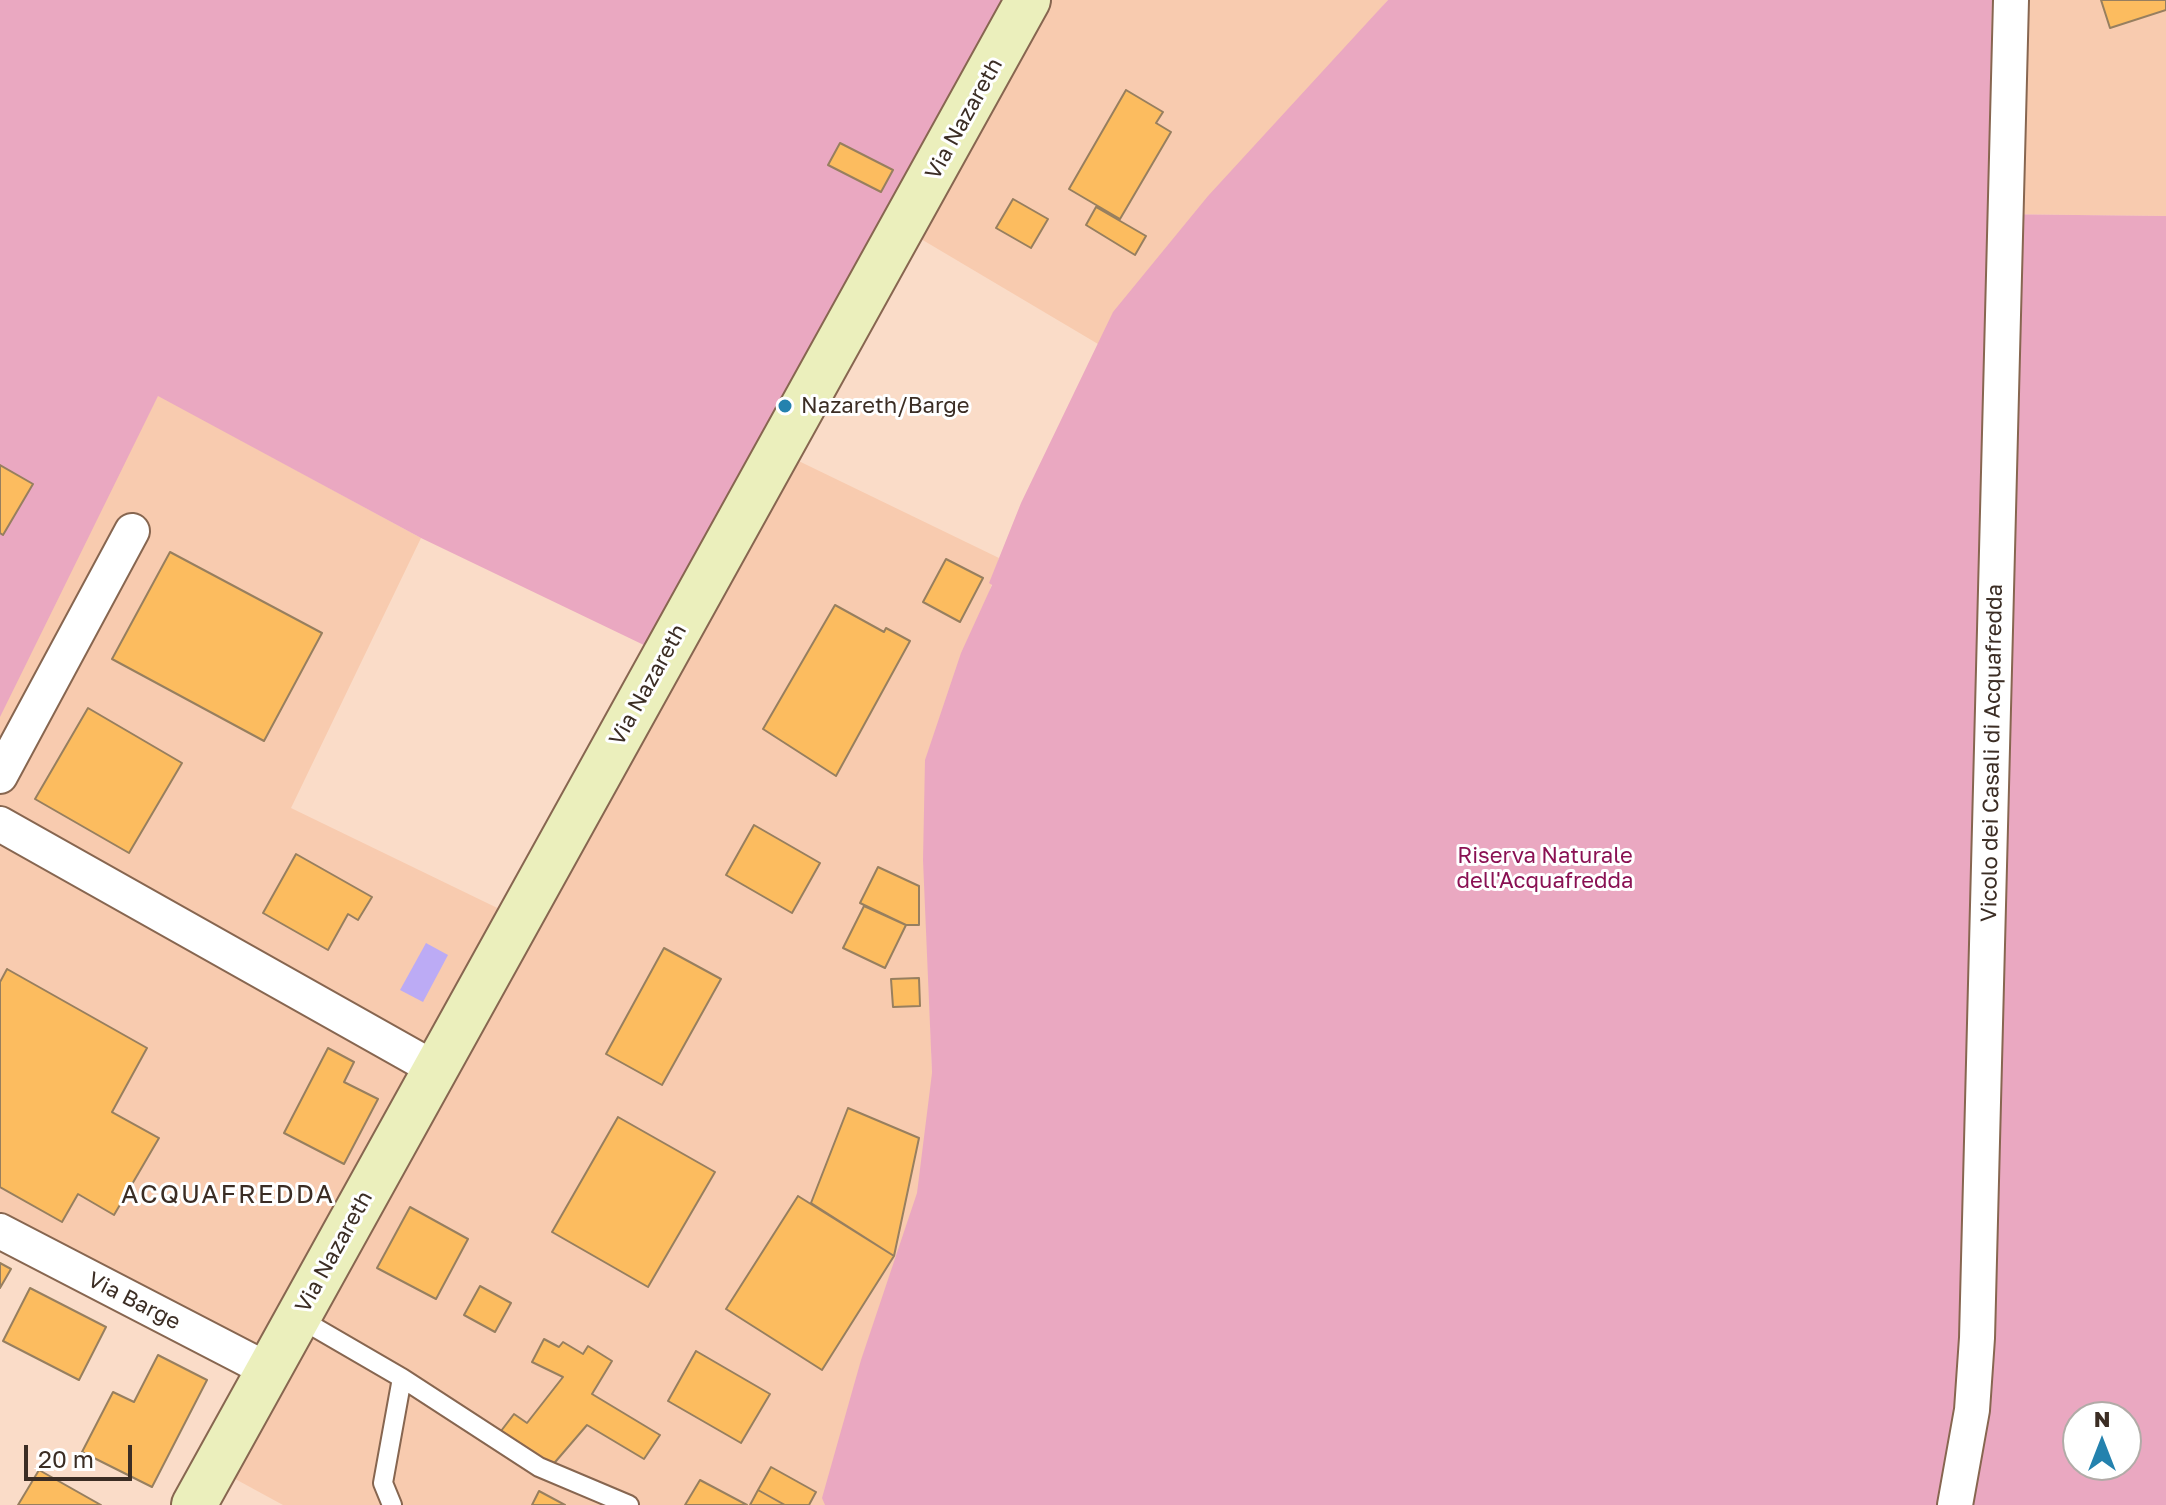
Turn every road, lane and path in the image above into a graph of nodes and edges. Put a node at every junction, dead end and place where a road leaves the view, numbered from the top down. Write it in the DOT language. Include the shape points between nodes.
graph roads {
  1 [pos="1028,0"];
  2 [pos="2011,0"];
  3 [pos="132,531"];
  4 [pos="0,776"];
  5 [pos="0,824"];
  6 [pos="437,1070"];
  7 [pos="0,1231"];
  8 [pos="297,1317"];
  9 [pos="268,1370"];
  10 [pos="402,1378"];
  11 [pos="194,1505"];
  12 [pos="392,1505"];
  13 [pos="629,1505"];
  14 [pos="1955,1505"];
  1 -- 6 [label="street, Via Nazareth"];
  2 -- 14 [label="street, Vicolo dei Casali di Acquafredda" via="1977,1338 1972,1410"];
  3 -- 4 [label="street"];
  5 -- 6 [label="street"];
  6 -- 8 [label="street, Via Nazareth"];
  7 -- 9 [label="street, Via Barge"];
  8 -- 9 [label="street, Via Nazareth"];
  8 -- 10 [label="lane"];
  9 -- 11 [label="street, Via Nazareth"];
  10 -- 12 [label="lane" via="383,1483"];
  10 -- 13 [label="lane" via="539,1467"];
}
